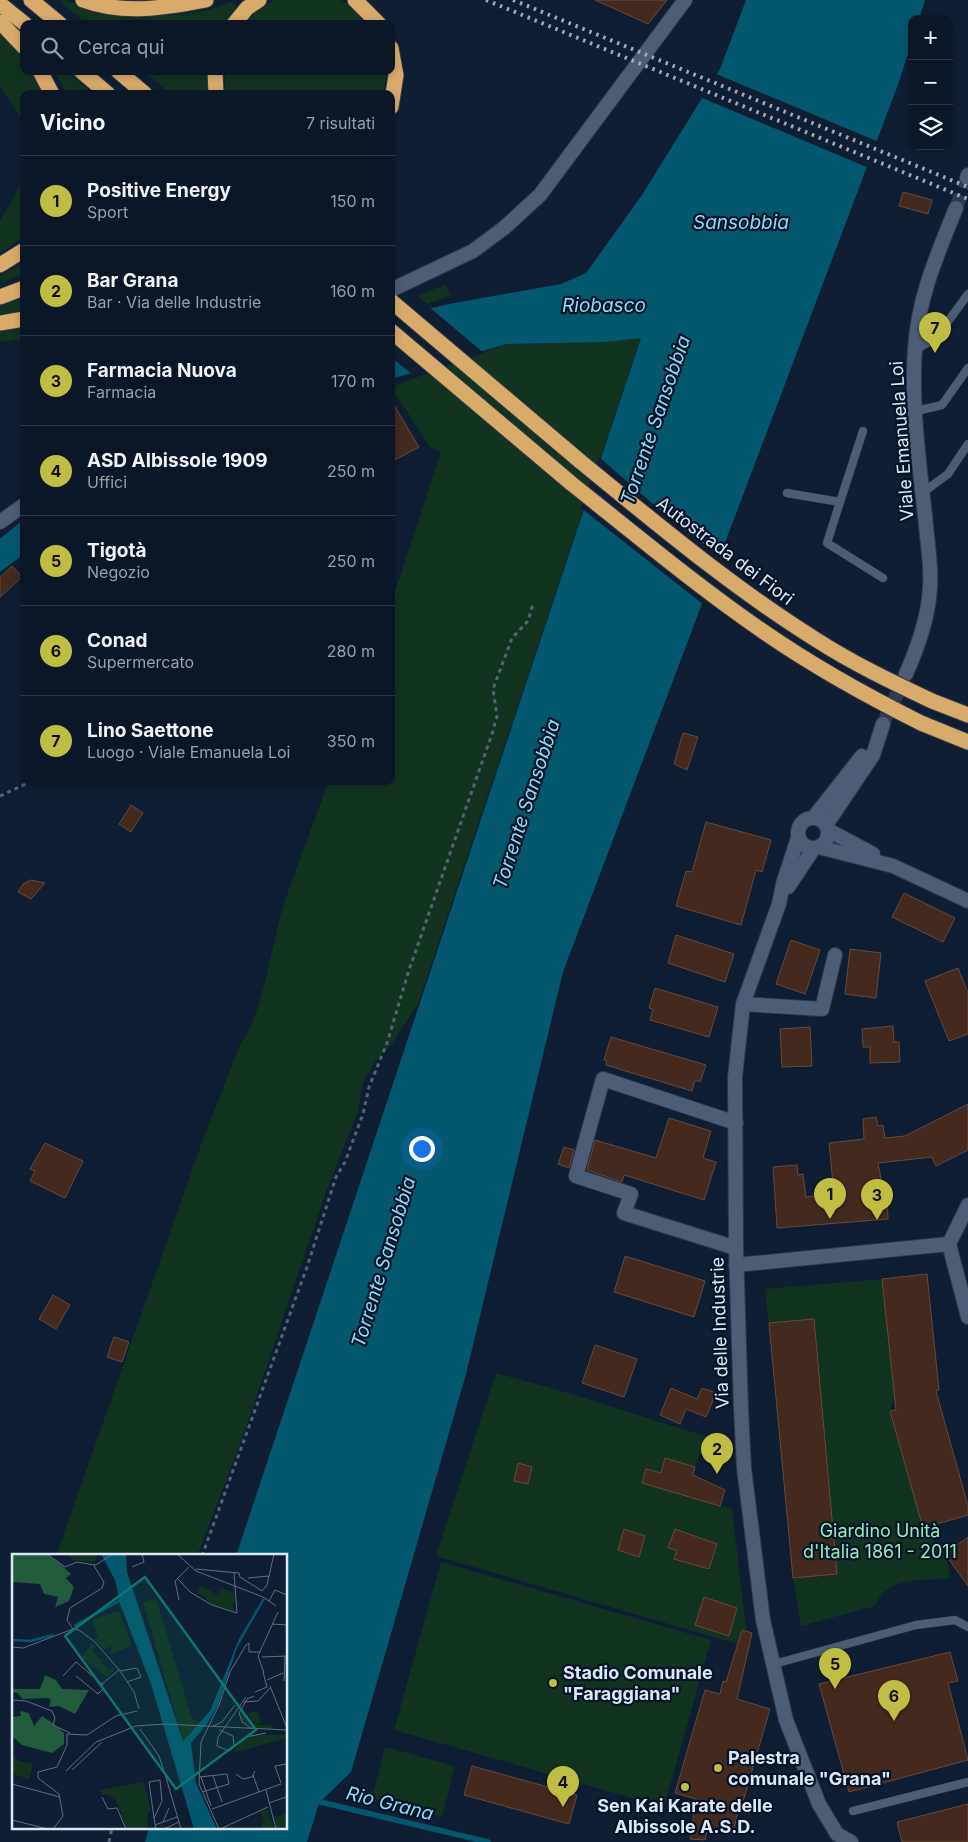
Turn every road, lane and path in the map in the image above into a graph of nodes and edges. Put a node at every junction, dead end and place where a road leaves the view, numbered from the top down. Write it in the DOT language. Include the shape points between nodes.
graph roads {
  1 [pos="31,0"];
  2 [pos="83,0"];
  3 [pos="206,0"];
  4 [pos="259,0"];
  5 [pos="356,0"];
  6 [pos="685,0"];
  7 [pos="0,4"];
  8 [pos="20,20"];
  9 [pos="55,20"];
  10 [pos="237,20"];
  11 [pos="376,20"];
  12 [pos="0,22"];
  13 [pos="20,43"];
  14 [pos="395,69"];
  15 [pos="42,75"];
  16 [pos="86,75"];
  17 [pos="123,75"];
  18 [pos="215,75"];
  19 [pos="50,90"];
  20 [pos="103,90"];
  21 [pos="140,90"];
  22 [pos="216,90"];
  23 [pos="394,90"];
  24 [pos="956,208"];
  25 [pos="20,252"];
  26 [pos="0,265"];
  27 [pos="395,288"];
  28 [pos="20,290"];
  29 [pos="968,294"];
  30 [pos="0,297"];
  31 [pos="395,304"];
  32 [pos="20,320"];
  33 [pos="0,323"];
  34 [pos="395,335"];
  35 [pos="915,350"];
  36 [pos="968,368"];
  37 [pos="916,411"];
  38 [pos="863,431"];
  39 [pos="968,444"];
  40 [pos="787,493"];
  41 [pos="922,493"];
  42 [pos="840,502"];
  43 [pos="20,508"];
  44 [pos="0,522"];
  45 [pos="883,578"];
  46 [pos="533,604"];
  47 [pos="906,674"];
  48 [pos="968,715"];
  49 [pos="968,742"];
  50 [pos="23,785"];
  51 [pos="0,796"];
  52 [pos="814,817"];
  53 [pos="827,828"];
  54 [pos="798,838"];
  55 [pos="816,847"];
  56 [pos="893,866"];
  57 [pos="781,898"];
  58 [pos="968,901"];
  59 [pos="835,955"];
  60 [pos="743,1004"];
  61 [pos="736,1123"];
  62 [pos="968,1205"];
  63 [pos="949,1244"];
  64 [pos="736,1248"];
  65 [pos="736,1265"];
  66 [pos="968,1317"];
  67 [pos="203,1554"];
  68 [pos="968,1627"];
  69 [pos="774,1664"];
  70 [pos="968,1782"];
  71 [pos="853,1811"];
  72 [pos="851,1842"];
  1 -- 9 [label="highway"];
  2 -- 3 [label="highway" via="121,9 144,10"];
  4 -- 10 [label="highway"];
  5 -- 11 [label="highway"];
  6 -- 27 [label="street" via="540,195 504,228 473,250"];
  7 -- 8 [label="highway"];
  12 -- 13 [label="highway"];
  14 -- 23 [label="highway"];
  15 -- 19 [label="highway"];
  16 -- 20 [label="highway"];
  17 -- 21 [label="highway"];
  18 -- 22 [label="highway"];
  24 -- 35 [label="street, Viale Emanuela Loi" via="929,273"];
  25 -- 26 [label="highway"];
  28 -- 30 [label="highway"];
  29 -- 35 [label="lane" via="936,338"];
  31 -- 48 [label="highway, Autostrada dei Fiori, bridge" via="581,462 771,610 860,666"];
  32 -- 33 [label="highway"];
  34 -- 49 [label="highway, bridge" via="572,484 724,603 807,661 921,723"];
  35 -- 37 [label="street, Viale Emanuela Loi"];
  36 -- 37 [label="lane" via="942,404"];
  37 -- 41 [label="street, Viale Emanuela Loi"];
  38 -- 42 [label="lane"];
  39 -- 41 [label="lane" via="948,474"];
  40 -- 42 [label="lane"];
  41 -- 47 [label="street, Viale Emanuela Loi" via="930,597 924,629"];
  42 -- 45 [label="lane" via="828,543"];
  43 -- 44 [label="street"];
  46 -- 67 [label="path" via="528,622 512,638 493,689 497,716 492,734 409,970 387,1043 369,1087 363,1114 336,1177"];
  50 -- 51 [label="path"];
  52 -- 53 [label="street"];
  52 -- 53 [label="street" via="881,730 873,755"];
  52 -- 54 [label="street, Via delle Industrie" via="800,823"];
  53 -- 55 [label="street, Via delle Industrie" via="826,840"];
  53 -- 56 [label="street"];
  54 -- 55 [label="street" via="804,846"];
  54 -- 57 [label="street, Via delle Industrie"];
  55 -- 56 [label="street"];
  55 -- 57 [label="street, Via delle Industrie"];
  56 -- 58 [label="street"];
  57 -- 60 [label="street, Via delle Industrie"];
  59 -- 60 [label="street" via="822,1009"];
  60 -- 61 [label="street, Via delle Industrie" via="736,1077"];
  61 -- 64 [label="street, Via delle Industrie"];
  61 -- 64 [label="street" via="602,1079 576,1176 631,1194 624,1214"];
  62 -- 63 [label="street"];
  63 -- 65 [label="street"];
  63 -- 66 [label="street"];
  64 -- 65 [label="street, Via delle Industrie"];
  65 -- 69 [label="street, Via delle Industrie" via="744,1468 763,1620"];
  68 -- 69 [label="lane" via="956,1620 916,1625"];
  69 -- 72 [label="street, Via delle Industrie" via="786,1720 820,1804 837,1834"];
  70 -- 71 [label="lane"];
}
